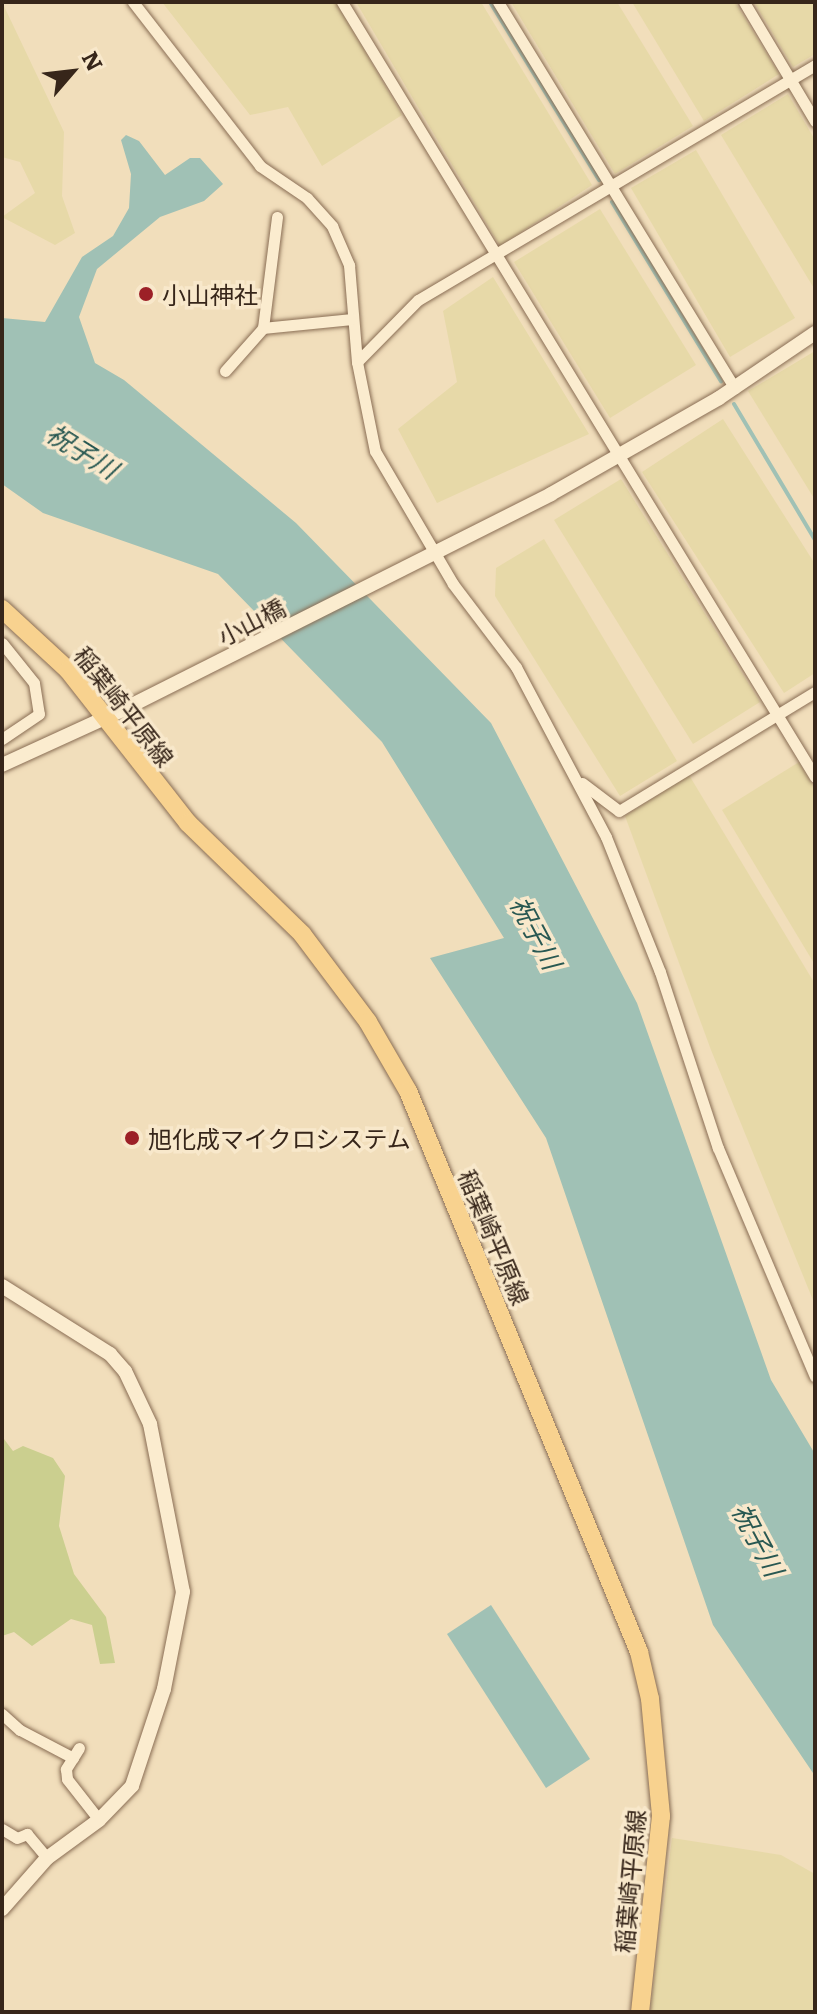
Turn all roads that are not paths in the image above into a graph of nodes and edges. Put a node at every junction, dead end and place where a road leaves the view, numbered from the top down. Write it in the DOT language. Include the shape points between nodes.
graph roads {
  1 [pos="133,2"];
  2 [pos="342,2"];
  3 [pos="498,2"];
  4 [pos="744,2"];
  5 [pos="815,65"];
  6 [pos="791,80"];
  7 [pos="815,121"];
  8 [pos="611,187"];
  9 [pos="277,217"];
  10 [pos="497,257"];
  11 [pos="352,319"];
  12 [pos="263,328"];
  13 [pos="815,333"];
  14 [pos="357,362"];
  15 [pos="225,371"];
  16 [pos="735,388"];
  17 [pos="620,457"];
  18 [pos="434,554"];
  19 [pos="2,609"];
  20 [pos="2,643"];
  21 [pos="815,692"];
  22 [pos="113,713"];
  23 [pos="777,715"];
  24 [pos="2,739"];
  25 [pos="2,765"];
  26 [pos="815,777"];
  27 [pos="579,780"];
  28 [pos="2,1286"];
  29 [pos="815,1376"];
  30 [pos="2,1714"];
  31 [pos="99,1820"];
  32 [pos="2,1829"];
  33 [pos="47,1858"];
  34 [pos="2,1909"];
  35 [pos="640,2012"];
  1 -- 11 [label="street" via="260,166 307,198 332,226 349,265"];
  2 -- 10 [label="street"];
  3 -- 8 [label="street"];
  4 -- 6 [label="street"];
  5 -- 6 [label="street"];
  6 -- 7 [label="street"];
  6 -- 8 [label="street"];
  8 -- 10 [label="street"];
  8 -- 16 [label="street"];
  9 -- 12 [label="street"];
  10 -- 14 [label="street" via="418,300"];
  10 -- 17 [label="street"];
  11 -- 12 [label="street"];
  11 -- 14 [label="street"];
  12 -- 15 [label="street"];
  13 -- 16 [label="street, 小山橋"];
  14 -- 18 [label="street" via="375,451"];
  16 -- 17 [label="street, 小山橋"];
  17 -- 18 [label="street, 小山橋"];
  17 -- 23 [label="street"];
  18 -- 22 [label="street, 小山橋"];
  18 -- 27 [label="street" via="516,667"];
  19 -- 22 [label="main road, 稲葉崎平原線"];
  20 -- 24 [label="street" via="34,683 39,714"];
  21 -- 23 [label="street"];
  22 -- 25 [label="street, 小山橋"];
  22 -- 35 [label="main road, 稲葉崎平原線" via="188,823 302,934 368,1022 408,1091 605,1564 639,1652 658,1759 661,1832"];
  23 -- 26 [label="street"];
  23 -- 27 [label="street" via="619,811"];
  27 -- 29 [label="street" via="631,892 718,1148"];
  28 -- 31 [label="street" via="110,1354 125,1371 150,1424 183,1592 142,1766 132,1786"];
  30 -- 31 [label="street" via="20,1730 76,1753 67,1779"];
  31 -- 33 [label="street"];
  32 -- 33 [label="street" via="17,1838 27,1834"];
  33 -- 34 [label="street"];
}
